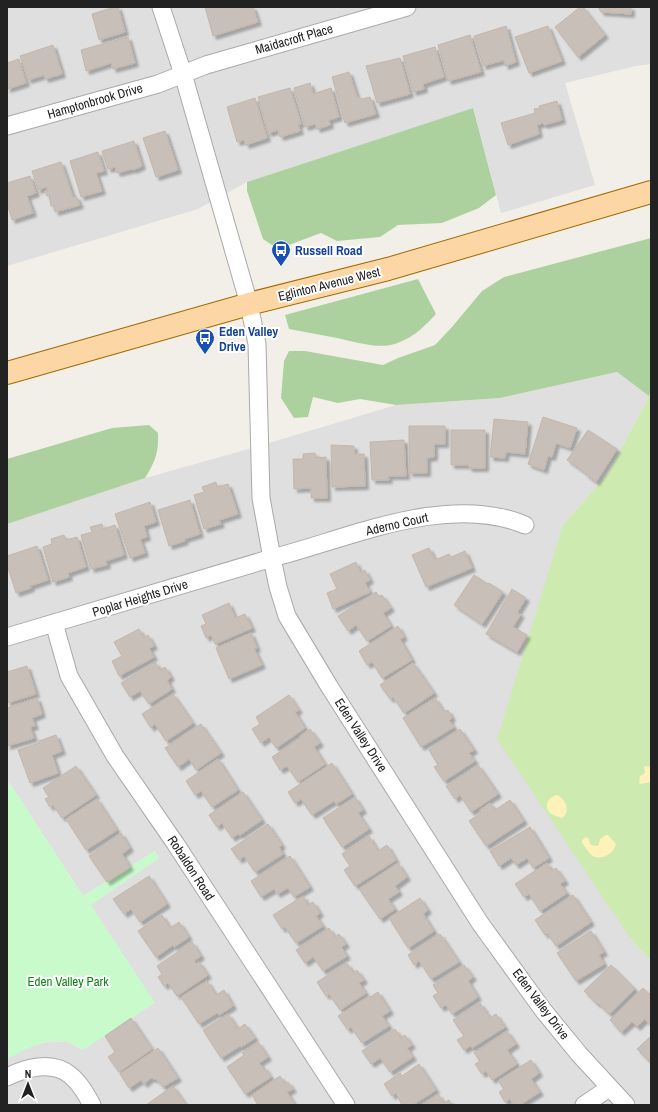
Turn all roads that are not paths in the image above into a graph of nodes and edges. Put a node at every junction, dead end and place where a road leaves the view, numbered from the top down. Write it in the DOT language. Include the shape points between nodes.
graph roads {
  1 [pos="161,7"];
  2 [pos="407,7"];
  3 [pos="183,74"];
  4 [pos="7,126"];
  5 [pos="651,192"];
  6 [pos="249,304"];
  7 [pos="7,373"];
  8 [pos="525,525"];
  9 [pos="272,558"];
  10 [pos="54,624"];
  11 [pos="7,636"];
  12 [pos="7,1077"];
  13 [pos="609,1088"];
  14 [pos="92,1105"];
  15 [pos="346,1105"];
  16 [pos="584,1105"];
  17 [pos="626,1105"];
  1 -- 3 [label="street"];
  2 -- 3 [label="street, Maidacroft Place" via="206,65"];
  3 -- 4 [label="street, Hamptonbrook Drive" via="158,84"];
  3 -- 6 [label="street"];
  5 -- 6 [label="main road, Eglinton Avenue West" via="388,269"];
  6 -- 7 [label="main road, Eglinton Avenue West"];
  6 -- 9 [label="street, Eden Valley Drive" via="257,344 261,498"];
  8 -- 9 [label="street, Aderno Court" via="511,519 480,514 435,515 387,524"];
  9 -- 10 [label="street, Poplar Heights Drive"];
  9 -- 13 [label="street, Eden Valley Drive" via="287,616 329,686 480,923 543,1010"];
  10 -- 11 [label="street, Poplar Heights Drive"];
  10 -- 15 [label="street, Robaldon Road" via="69,676 115,756 180,849"];
  12 -- 14 [label="street" via="28,1068 57,1068 69,1074 81,1086"];
  13 -- 16 [label="street"];
  13 -- 17 [label="street, Eden Valley Drive"];
}
